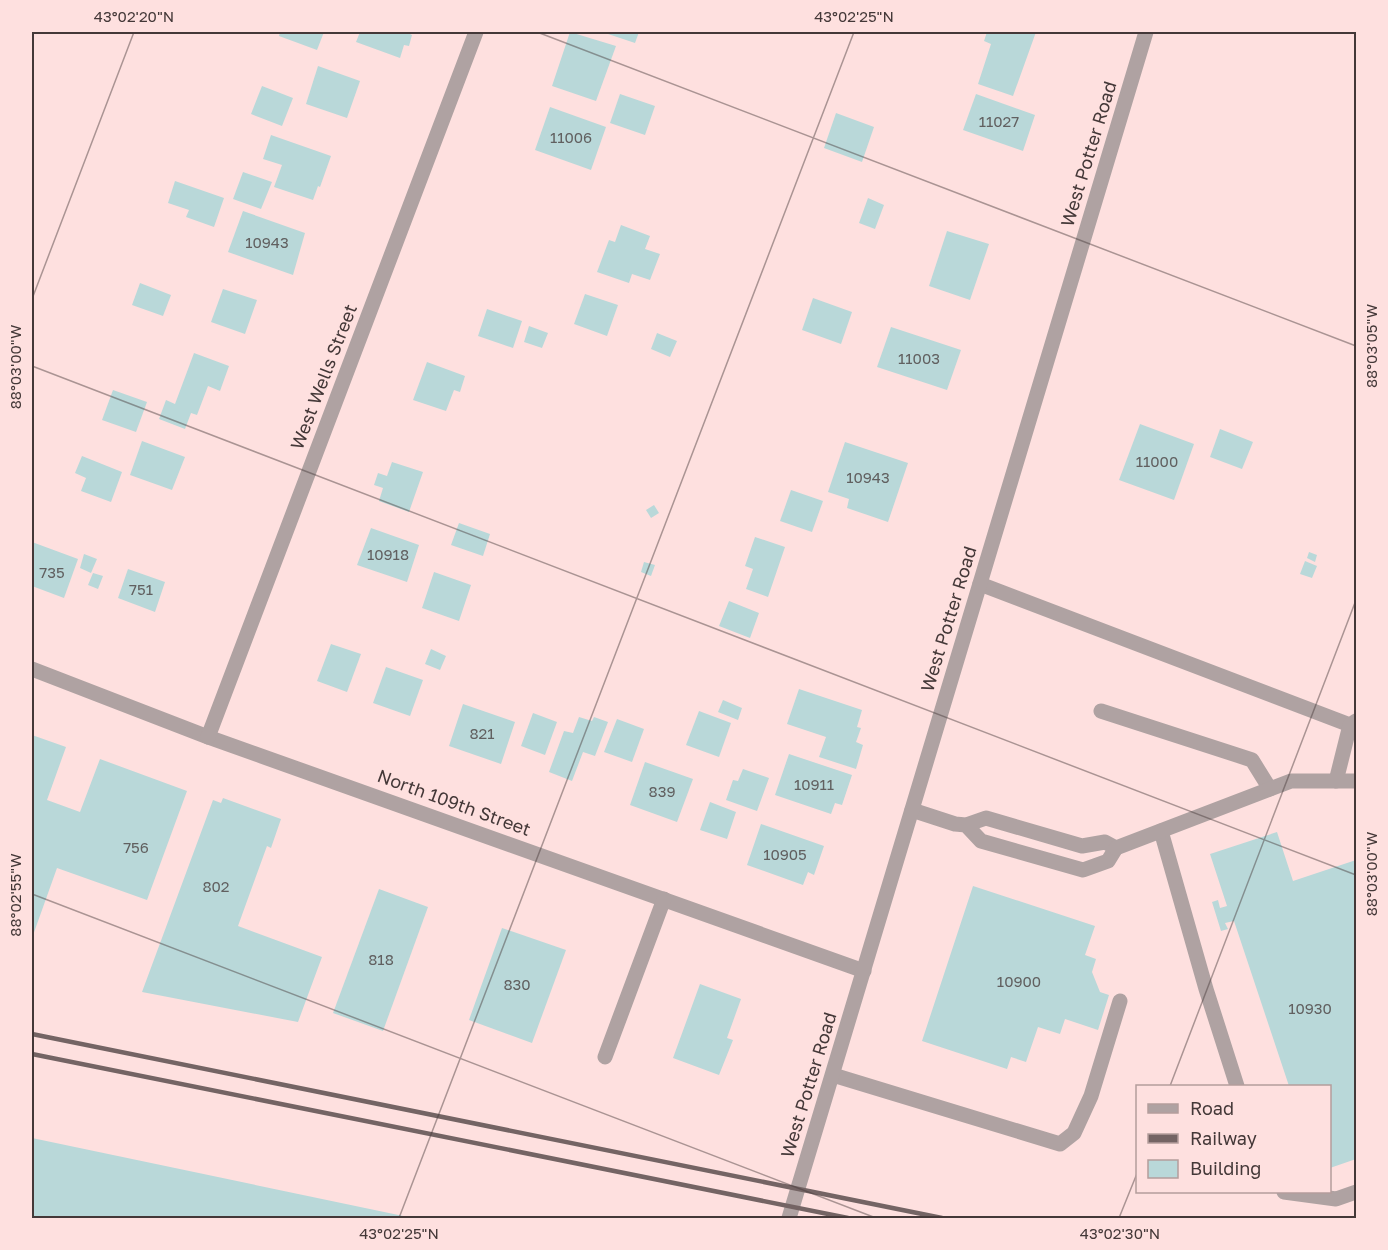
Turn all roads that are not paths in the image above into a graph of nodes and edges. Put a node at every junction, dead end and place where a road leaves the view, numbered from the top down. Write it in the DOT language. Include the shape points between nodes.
graph roads {
  1 [pos="476,32"];
  2 [pos="1146,32"];
  3 [pos="980,584"];
  4 [pos="32,669"];
  5 [pos="1101,711"];
  6 [pos="1353,723"];
  7 [pos="208,736"];
  8 [pos="1336,781"];
  9 [pos="1356,781"];
  10 [pos="1270,789"];
  11 [pos="912,810"];
  12 [pos="966,825"];
  13 [pos="1161,831"];
  14 [pos="1116,848"];
  15 [pos="664,899"];
  16 [pos="864,971"];
  17 [pos="1120,1001"];
  18 [pos="605,1057"];
  19 [pos="833,1075"];
  20 [pos="1237,1085"];
  21 [pos="1356,1192"];
  22 [pos="1297,1193"];
  23 [pos="789,1218"];
  1 -- 7 [label="street, West Wells Street"];
  2 -- 3 [label="street, West Potter Road"];
  3 -- 6 [label="street"];
  3 -- 11 [label="street, West Potter Road"];
  4 -- 7 [label="street, North 109th Street"];
  5 -- 10 [label="street" via="1252,760"];
  6 -- 8 [label="street"];
  7 -- 15 [label="street, North 109th Street"];
  8 -- 9 [label="street"];
  8 -- 10 [label="street" via="1291,781"];
  10 -- 13 [label="street"];
  11 -- 12 [label="street"];
  11 -- 16 [label="street, West Potter Road"];
  12 -- 14 [label="street" via="986,818 1082,846 1105,842"];
  12 -- 14 [label="street" via="981,840 1083,870 1108,861"];
  13 -- 14 [label="street"];
  13 -- 20 [label="street"];
  15 -- 16 [label="street, North 109th Street"];
  15 -- 18 [label="street"];
  16 -- 19 [label="street, West Potter Road"];
  17 -- 19 [label="street" via="1091,1096 1074,1133 1060,1144"];
  19 -- 23 [label="street, West Potter Road"];
  21 -- 22 [label="street" via="1336,1199"];
}
